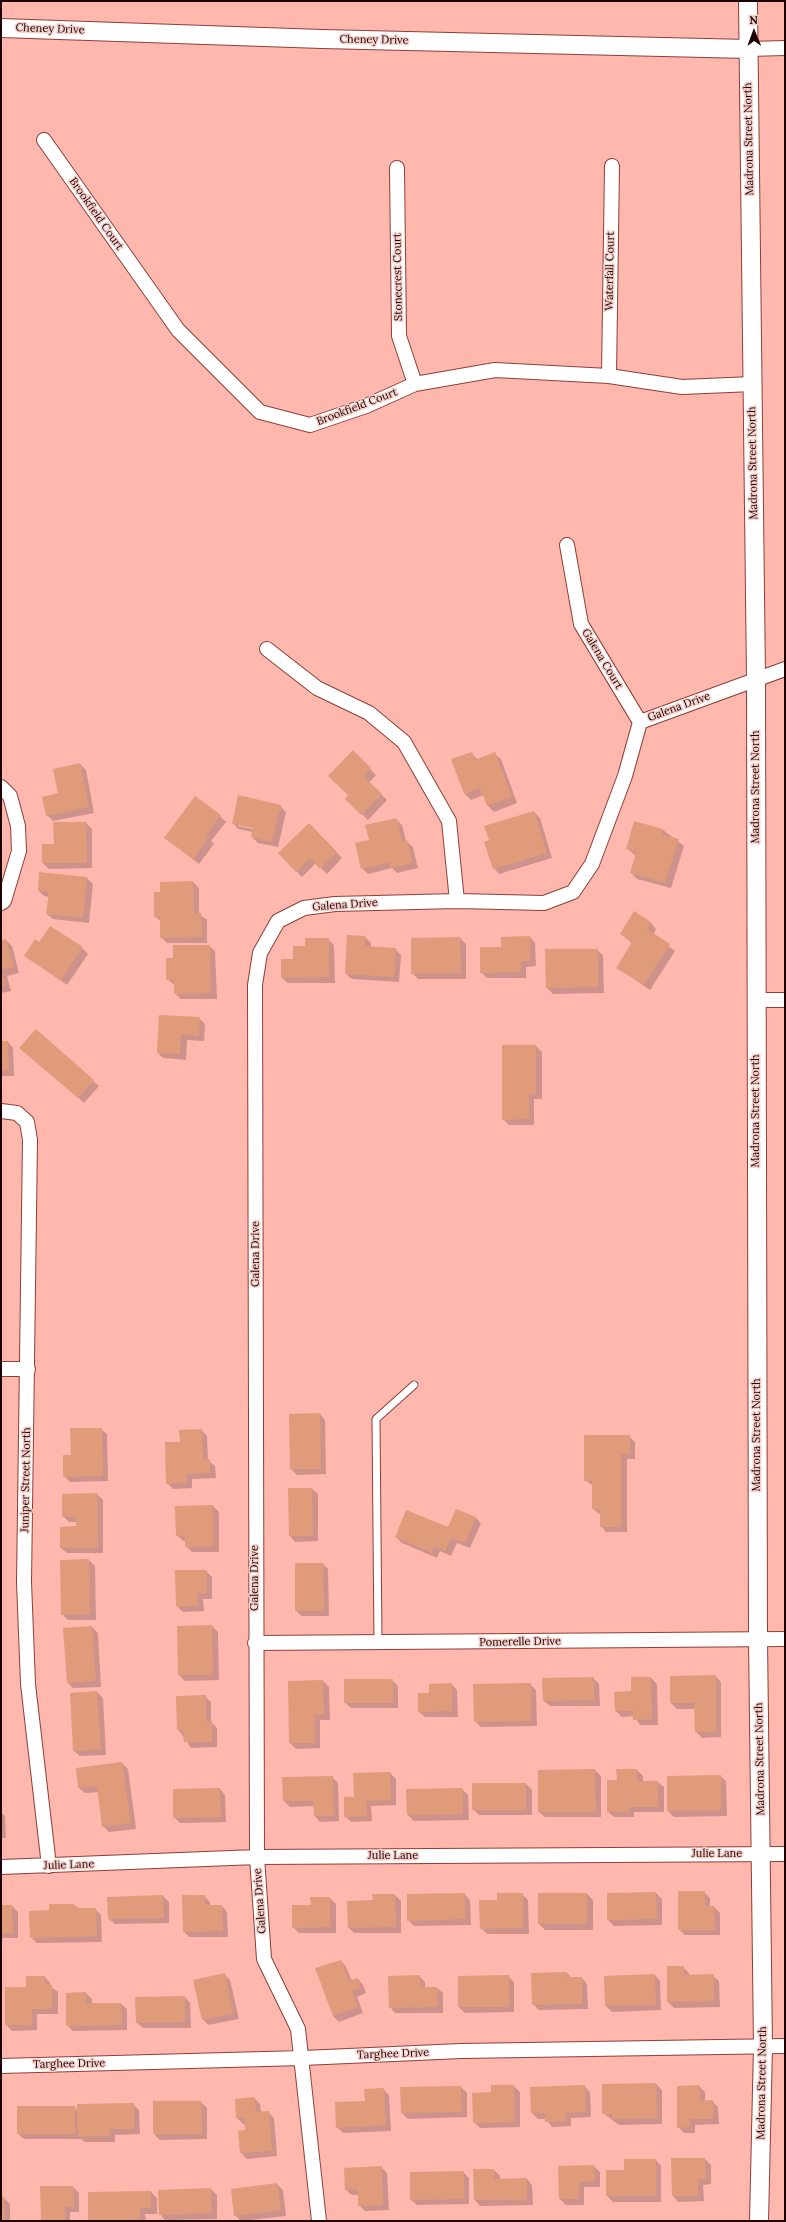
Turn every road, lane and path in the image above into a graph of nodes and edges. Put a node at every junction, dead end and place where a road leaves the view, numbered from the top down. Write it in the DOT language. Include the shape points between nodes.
graph roads {
  1 [pos="748,1"];
  2 [pos="1,28"];
  3 [pos="785,48"];
  4 [pos="748,49"];
  5 [pos="44,140"];
  6 [pos="612,166"];
  7 [pos="397,168"];
  8 [pos="609,376"];
  9 [pos="415,384"];
  10 [pos="753,384"];
  11 [pos="567,544"];
  12 [pos="267,649"];
  13 [pos="785,669"];
  14 [pos="756,679"];
  15 [pos="640,722"];
  16 [pos="1,787"];
  17 [pos="457,901"];
  18 [pos="1,903"];
  19 [pos="755,1000"];
  20 [pos="785,1000"];
  21 [pos="1,1111"];
  22 [pos="1,1369"];
  23 [pos="28,1369"];
  24 [pos="414,1385"];
  25 [pos="785,1639"];
  26 [pos="758,1640"];
  27 [pos="255,1643"];
  28 [pos="378,1644"];
  29 [pos="762,1854"];
  30 [pos="785,1854"];
  31 [pos="257,1857"];
  32 [pos="49,1866"];
  33 [pos="1,1867"];
  34 [pos="763,2046"];
  35 [pos="785,2046"];
  36 [pos="303,2058"];
  37 [pos="1,2066"];
  38 [pos="319,2221"];
  39 [pos="759,2221"];
  1 -- 4 [label="street, Madrona Street North"];
  2 -- 4 [label="street, Cheney Drive"];
  3 -- 4 [label="street"];
  4 -- 10 [label="street, Madrona Street North"];
  5 -- 9 [label="street, Brookfield Court" via="178,330 260,412 310,425 366,406"];
  6 -- 8 [label="street, Waterfall Court"];
  7 -- 9 [label="street, Stonecrest Court" via="399,336"];
  8 -- 9 [label="street, Brookfield Court" via="495,370"];
  8 -- 10 [label="street, Brookfield Court" via="682,387"];
  10 -- 14 [label="street, Madrona Street North"];
  11 -- 15 [label="street, Galena Court" via="581,624"];
  12 -- 17 [label="street" via="317,688 370,713 404,742 449,821"];
  13 -- 14 [label="street, Galena Drive"];
  14 -- 15 [label="street, Galena Drive"];
  14 -- 19 [label="street, Madrona Street North"];
  15 -- 17 [label="street, Galena Drive" via="625,776 592,864 573,892 544,903"];
  16 -- 18 [label="street" via="10,796 16,819 19,851 4,901"];
  17 -- 27 [label="street, Galena Drive" via="335,904 304,908 278,921 260,953 255,985"];
  19 -- 20 [label="street"];
  19 -- 26 [label="street, Madrona Street North"];
  21 -- 23 [label="street, Juniper Street North" via="17,1112 28,1122 30,1140"];
  22 -- 23 [label="street"];
  23 -- 32 [label="street, Juniper Street North" via="24,1582 28,1684"];
  24 -- 28 [label="lane" via="376,1419"];
  25 -- 26 [label="street, Pomerelle Drive"];
  26 -- 28 [label="street, Pomerelle Drive"];
  26 -- 29 [label="street, Madrona Street North"];
  27 -- 28 [label="street, Pomerelle Drive"];
  27 -- 31 [label="street, Galena Drive"];
  29 -- 30 [label="street, Julie Lane"];
  29 -- 31 [label="street, Julie Lane"];
  29 -- 34 [label="street, Madrona Street North"];
  31 -- 32 [label="street, Julie Lane"];
  31 -- 36 [label="street, Galena Drive" via="264,1959 298,2029"];
  32 -- 33 [label="street, Julie Lane"];
  34 -- 35 [label="street, Targhee Drive"];
  34 -- 36 [label="street, Targhee Drive" via="462,2051"];
  34 -- 39 [label="street, Madrona Street North"];
  36 -- 37 [label="street, Targhee Drive"];
  36 -- 38 [label="street, Galena Drive"];
}
